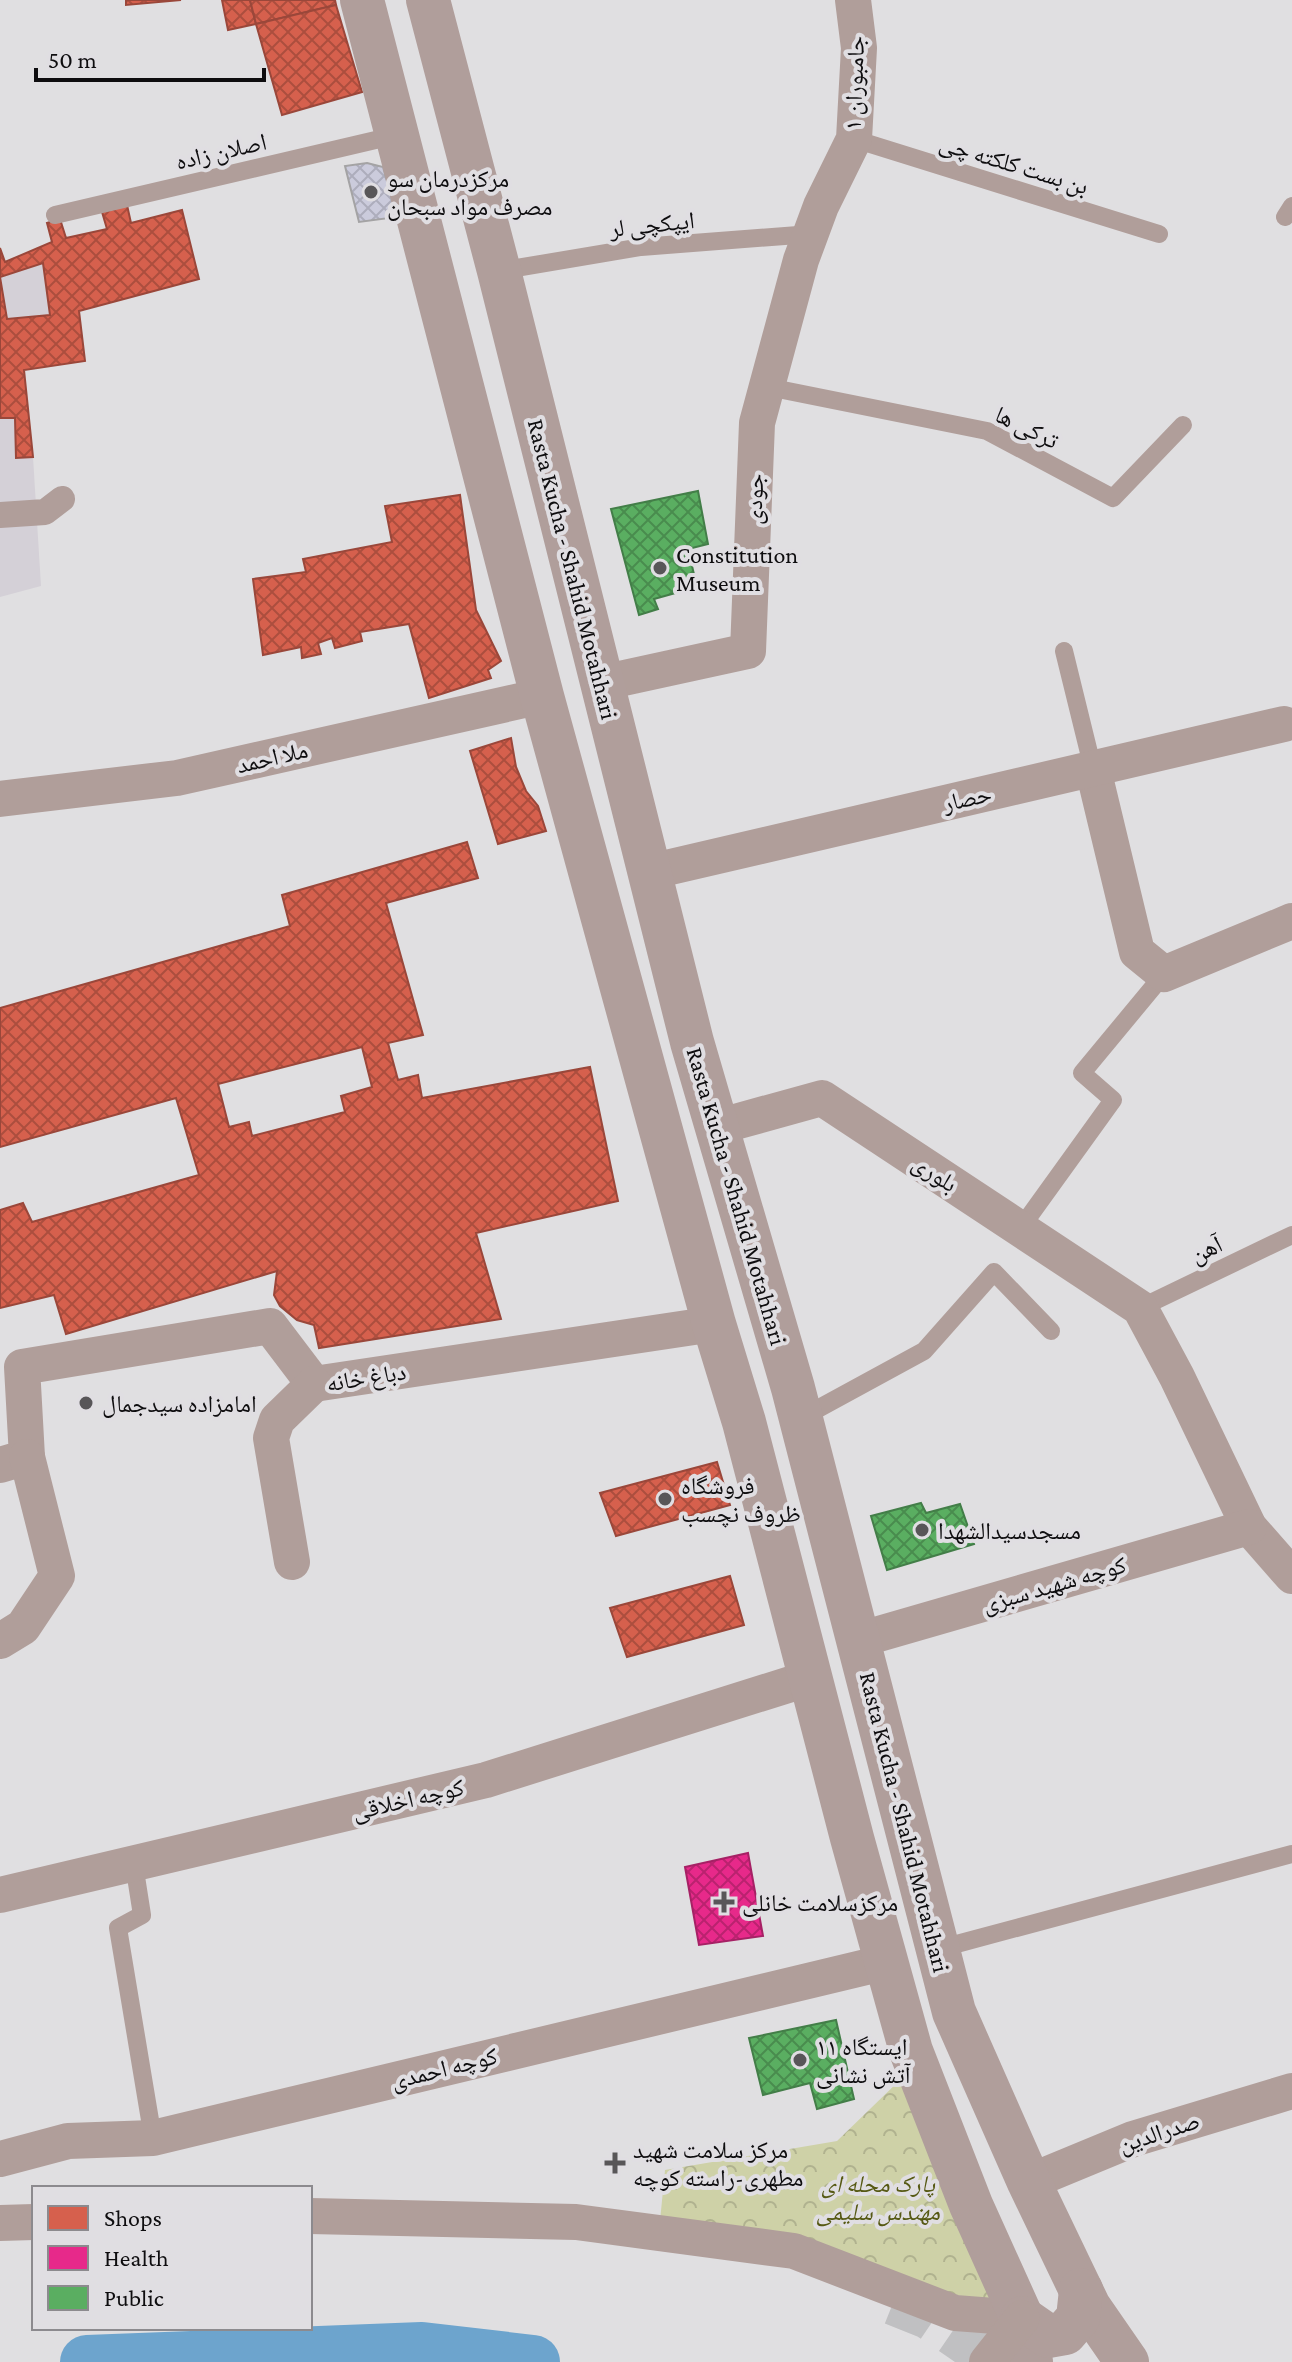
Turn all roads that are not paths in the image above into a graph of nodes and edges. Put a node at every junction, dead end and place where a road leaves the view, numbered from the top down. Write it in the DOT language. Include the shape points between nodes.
graph roads {
  1 [pos="362,0"];
  2 [pos="428,0"];
  3 [pos="853,0"];
  4 [pos="397,135"];
  5 [pos="854,139"];
  6 [pos="55,215"];
  7 [pos="816,220"];
  8 [pos="1159,234"];
  9 [pos="499,271"];
  10 [pos="768,387"];
  11 [pos="1183,425"];
  12 [pos="62,499"];
  13 [pos="0,515"];
  14 [pos="1064,651"];
  15 [pos="601,683"];
  16 [pos="542,696"];
  17 [pos="1284,724"];
  18 [pos="1093,769"];
  19 [pos="0,799"];
  20 [pos="649,872"];
  21 [pos="1292,921"];
  22 [pos="1164,974"];
  23 [pos="717,1127"];
  24 [pos="1020,1229"];
  25 [pos="1292,1235"];
  26 [pos="1140,1308"];
  27 [pos="714,1324"];
  28 [pos="1051,1331"];
  29 [pos="314,1384"];
  30 [pos="801,1418"];
  31 [pos="14,1461"];
  32 [pos="1249,1527"];
  33 [pos="292,1562"];
  34 [pos="1292,1576"];
  35 [pos="858,1640"];
  36 [pos="0,1641"];
  37 [pos="810,1678"];
  38 [pos="1292,1854"];
  39 [pos="134,1864"];
  40 [pos="0,1895"];
  41 [pos="938,1949"];
  42 [pos="887,1962"];
  43 [pos="950,1996"];
  44 [pos="900,2011"];
  45 [pos="1292,2091"];
  46 [pos="153,2138"];
  47 [pos="0,2159"];
  48 [pos="1029,2182"];
  49 [pos="971,2205"];
  50 [pos="312,2216"];
  51 [pos="32,2222"];
  52 [pos="0,2223"];
  53 [pos="1081,2290"];
  54 [pos="1022,2318"];
  55 [pos="987,2362"];
  56 [pos="1031,2362"];
  57 [pos="1127,2362"];
  1 -- 4 [label="main road"];
  2 -- 9 [label="main road, Rasta Kucha - Shahid Motahhari"];
  3 -- 5 [label="street, جامبوران ۱" via="859,48"];
  4 -- 6 [label="lane, اصلان زاده"];
  4 -- 16 [label="main road"];
  5 -- 7 [label="street, جامبوران ۱"];
  5 -- 8 [label="lane, بن بست کلکته چی"];
  7 -- 9 [label="lane, ایپکچی لر"];
  7 -- 10 [label="street, جودی"];
  9 -- 15 [label="main road, Rasta Kucha - Shahid Motahhari"];
  10 -- 11 [label="lane, ترکی ها" via="987,431 1113,498"];
  10 -- 15 [label="street, جودی" via="757,423 748,651"];
  12 -- 13 [label="street" via="45,512"];
  14 -- 18 [label="lane"];
  15 -- 16 [label="main road"];
  15 -- 20 [label="main road, Rasta Kucha - Shahid Motahhari"];
  16 -- 19 [label="street, ملا احمد" via="177,778"];
  16 -- 27 [label="main road"];
  17 -- 18 [label="street, حصار"];
  18 -- 20 [label="street, حصار"];
  18 -- 22 [label="street" via="1137,952"];
  20 -- 23 [label="main road, Rasta Kucha - Shahid Motahhari"];
  21 -- 22 [label="street"];
  22 -- 24 [label="lane" via="1082,1073 1113,1100"];
  23 -- 24 [label="street, بلوری" via="822,1098"];
  23 -- 30 [label="main road, Rasta Kucha - Shahid Motahhari"];
  24 -- 26 [label="street, بلوری"];
  25 -- 26 [label="lane, آهن"];
  26 -- 32 [label="street"];
  27 -- 29 [label="street, دباغ خانه"];
  27 -- 37 [label="main road"];
  28 -- 30 [label="lane" via="994,1272 924,1351"];
  29 -- 31 [label="street, دباغ خانه" via="270,1326 22,1367"];
  29 -- 33 [label="street" via="277,1420 271,1438"];
  30 -- 35 [label="main road, Rasta Kucha - Shahid Motahhari"];
  31 -- 36 [label="street" via="57,1576 23,1627"];
  32 -- 34 [label="street"];
  32 -- 35 [label="street, کوچه شهید سبزی"];
  35 -- 41 [label="main road, Rasta Kucha - Shahid Motahhari"];
  37 -- 39 [label="street, کوچه اخلاقی" via="486,1780"];
  37 -- 42 [label="main road"];
  38 -- 41 [label="lane"];
  39 -- 40 [label="street, کوچه اخلاقی"];
  39 -- 46 [label="lane" via="142,1915 118,1928"];
  41 -- 43 [label="main road, Rasta Kucha - Shahid Motahhari"];
  42 -- 44 [label="main road"];
  42 -- 46 [label="street, کوچه احمدی"];
  43 -- 44 [label="main road"];
  43 -- 48 [label="main road, Rasta Kucha - Shahid Motahhari"];
  44 -- 49 [label="main road"];
  45 -- 48 [label="street, صدرالدین" via="1133,2139"];
  46 -- 47 [label="street, کوچه احمدی" via="68,2141"];
  48 -- 49 [label="main road"];
  48 -- 53 [label="main road, Rasta Kucha - Shahid Motahhari"];
  49 -- 54 [label="main road"];
  50 -- 54 [label="street" via="576,2222 794,2251 955,2313"];
  51 -- 52 [label="street"];
  53 -- 54 [label="main road" via="1078,2318 1065,2333 1048,2336"];
  53 -- 57 [label="main road, Rasta Kucha - Shahid Motahhari"];
  54 -- 55 [label="street, bridge"];
  54 -- 56 [label="main road"];
}
